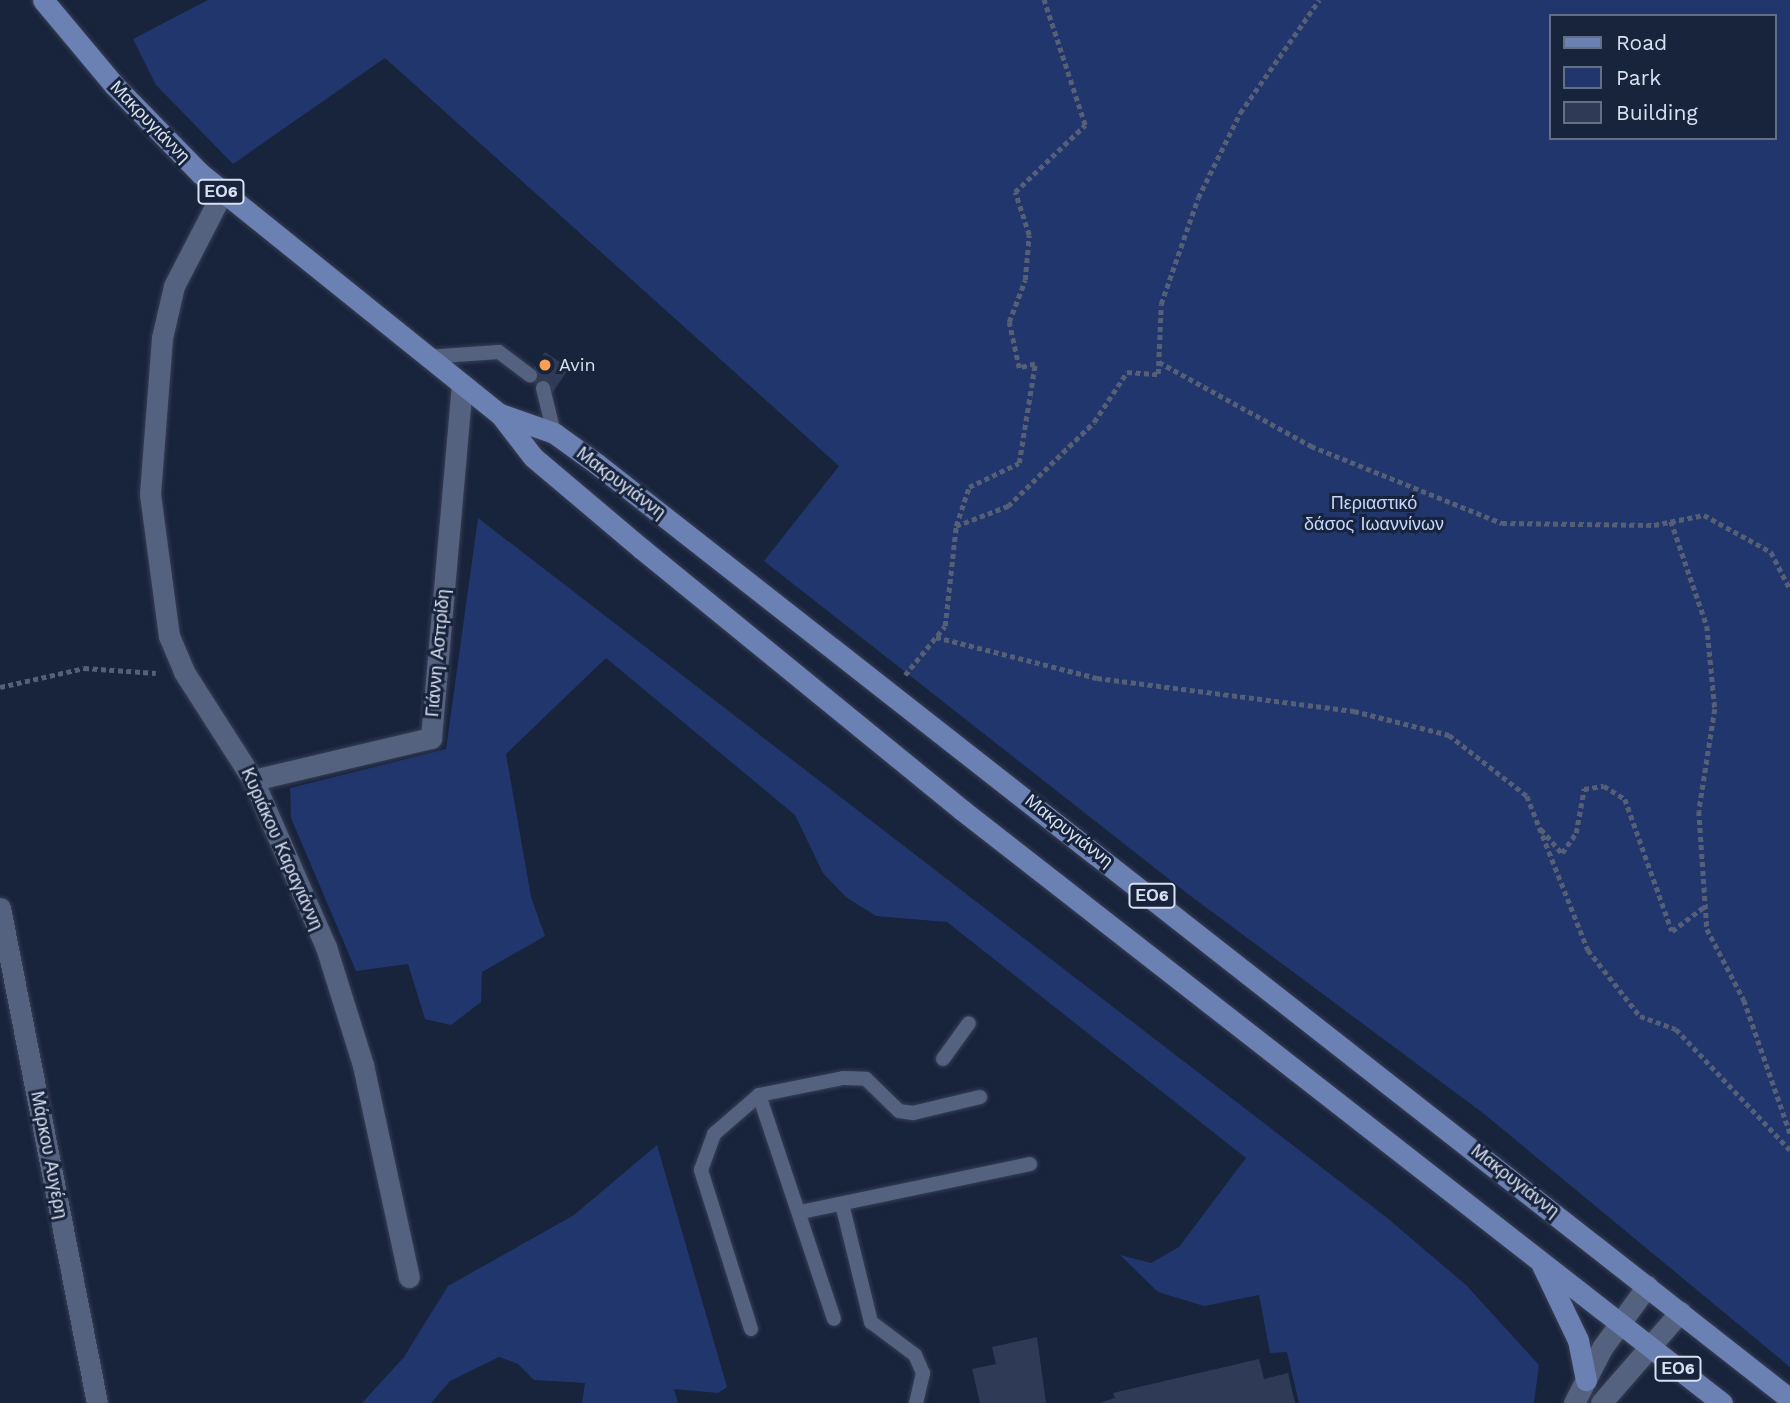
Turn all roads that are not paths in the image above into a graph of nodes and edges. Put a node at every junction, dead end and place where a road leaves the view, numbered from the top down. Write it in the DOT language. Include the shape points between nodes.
graph roads {
  1 [pos="43,0"];
  2 [pos="222,193"];
  3 [pos="422,358"];
  4 [pos="530,375"];
  5 [pos="462,387"];
  6 [pos="543,388"];
  7 [pos="500,414"];
  8 [pos="554,433"];
  9 [pos="253,780"];
  10 [pos="0,908"];
  11 [pos="969,1023"];
  12 [pos="943,1059"];
  13 [pos="759,1095"];
  14 [pos="980,1097"];
  15 [pos="1030,1164"];
  16 [pos="842,1203"];
  17 [pos="802,1212"];
  18 [pos="1538,1257"];
  19 [pos="409,1277"];
  20 [pos="1647,1286"];
  21 [pos="1680,1312"];
  22 [pos="834,1319"];
  23 [pos="1620,1323"];
  24 [pos="751,1329"];
  25 [pos="1652,1348"];
  26 [pos="1586,1380"];
  27 [pos="1790,1399"];
  28 [pos="97,1403"];
  29 [pos="916,1403"];
  30 [pos="1574,1403"];
  31 [pos="1601,1403"];
  32 [pos="1722,1403"];
  1 -- 2 [label="main road, Μακρυγιάννη / ΕΟ6" via="135,108"];
  2 -- 3 [label="main road, Μακρυγιάννη / ΕΟ6"];
  2 -- 9 [label="street, Κυριάκου Καραγιάννη" via="166,311 150,473 169,636 184,672"];
  3 -- 4 [label="lane" via="499,352"];
  3 -- 5 [label="main road, Μακρυγιάννη / ΕΟ6"];
  5 -- 7 [label="main road, Μακρυγιάννη / ΕΟ6"];
  5 -- 9 [label="street, Γιάννη Ασπρίδη" via="431,738"];
  6 -- 8 [label="lane"];
  7 -- 8 [label="main road, Μακρυγιάννη / ΕΟ6"];
  7 -- 18 [label="main road, Μακρυγιάννη / ΕΟ6" via="533,457 778,663"];
  8 -- 20 [label="main road, Μακρυγιάννη / ΕΟ6"];
  9 -- 19 [label="street, Κυριάκου Καραγιάννη" via="346,1007"];
  10 -- 28 [label="street, Μάρκου Αυγέρη"];
  11 -- 12 [label="lane"];
  13 -- 14 [label="lane" via="843,1078 866,1079 900,1111 913,1113"];
  13 -- 17 [label="lane"];
  13 -- 24 [label="lane" via="714,1134 701,1170"];
  15 -- 16 [label="lane"];
  16 -- 17 [label="lane"];
  16 -- 29 [label="lane" via="871,1322 915,1354 923,1373"];
  17 -- 22 [label="lane"];
  18 -- 23 [label="main road, Μακρυγιάννη / ΕΟ6"];
  18 -- 26 [label="main road" via="1574,1329"];
  20 -- 21 [label="main road, Μακρυγιάννη / ΕΟ6"];
  20 -- 23 [label="street"];
  21 -- 25 [label="street"];
  21 -- 27 [label="main road, Μακρυγιάννη / ΕΟ6"];
  23 -- 25 [label="main road, Μακρυγιάννη / ΕΟ6"];
  23 -- 26 [label="street"];
  25 -- 31 [label="street"];
  25 -- 32 [label="main road, Μακρυγιάννη / ΕΟ6"];
  26 -- 30 [label="street"];
}
